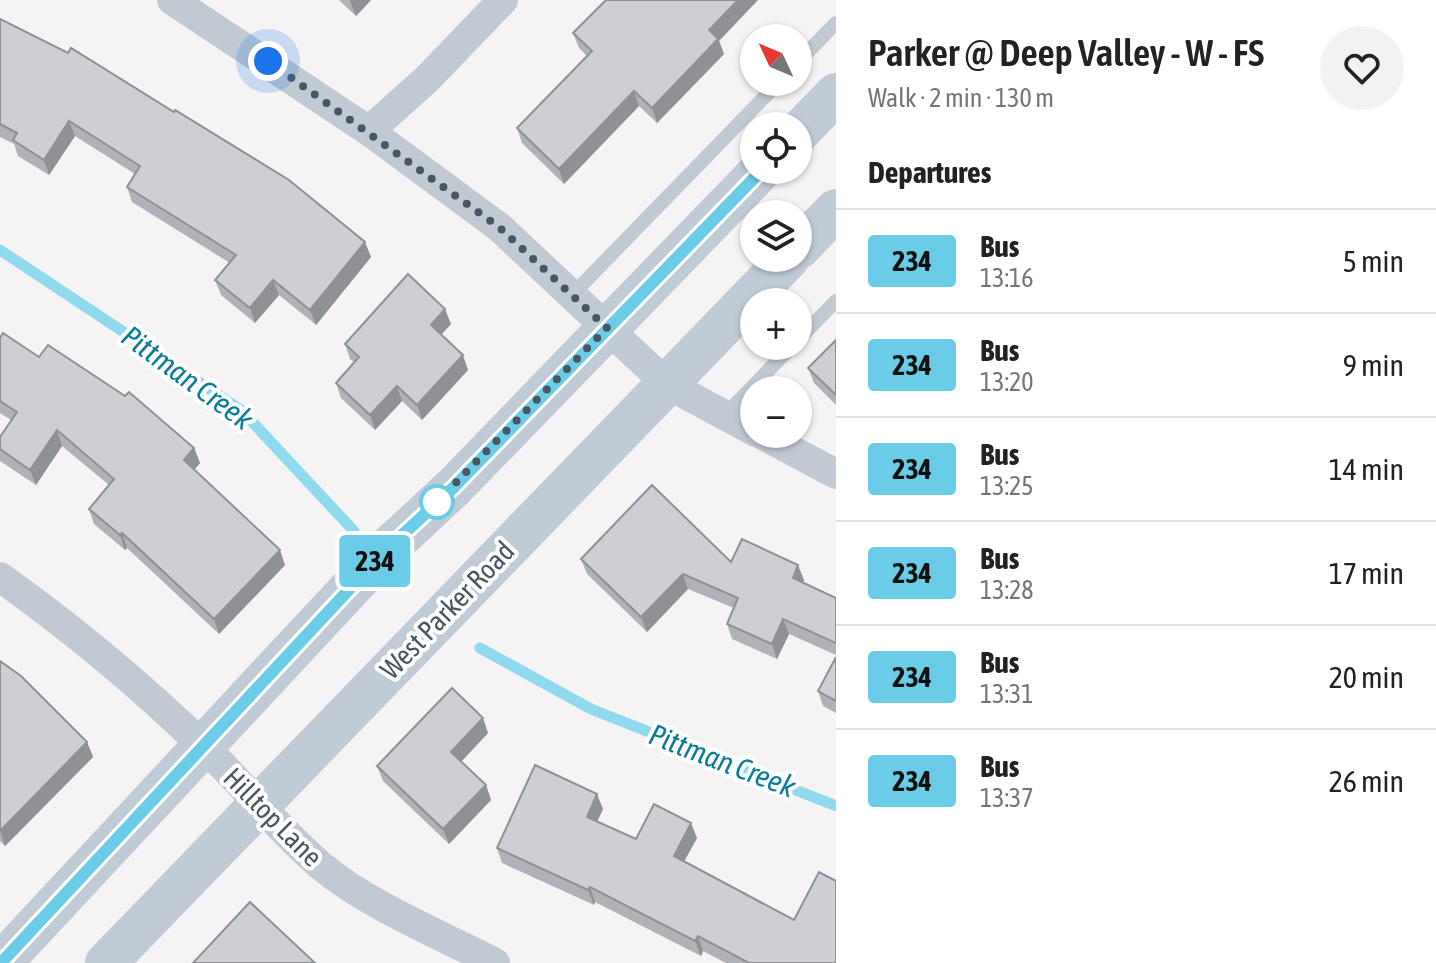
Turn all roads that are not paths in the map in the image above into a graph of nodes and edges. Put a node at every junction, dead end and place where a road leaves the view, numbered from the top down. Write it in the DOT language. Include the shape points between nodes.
graph roads {
  1 [pos="172,0"];
  2 [pos="503,0"];
  3 [pos="836,23"];
  4 [pos="812,48"];
  5 [pos="836,94"];
  6 [pos="765,96"];
  7 [pos="812,119"];
  8 [pos="369,131"];
  9 [pos="747,184"];
  10 [pos="836,210"];
  11 [pos="812,235"];
  12 [pos="775,272"];
  13 [pos="572,295"];
  14 [pos="836,301"];
  15 [pos="812,326"];
  16 [pos="607,328"];
  17 [pos="778,360"];
  18 [pos="667,384"];
  19 [pos="725,415"];
  20 [pos="740,423"];
  21 [pos="787,448"];
  22 [pos="836,474"];
  23 [pos="0,577"];
  24 [pos="202,745"];
  25 [pos="258,806"];
  26 [pos="1,963"];
  27 [pos="106,963"];
  28 [pos="495,963"];
  1 -- 8 [label="street"];
  2 -- 8 [label="street"];
  3 -- 4 [label="lane"];
  5 -- 7 [label="main road"];
  6 -- 13 [label="lane"];
  8 -- 13 [label="street" via="499,227"];
  9 -- 16 [label="main road"];
  10 -- 11 [label="main road"];
  12 -- 18 [label="main road, West Parker Road"];
  13 -- 16 [label="street"];
  14 -- 15 [label="lane"];
  16 -- 18 [label="street"];
  16 -- 24 [label="main road"];
  17 -- 19 [label="lane"];
  18 -- 19 [label="street"];
  18 -- 25 [label="main road, West Parker Road"];
  19 -- 20 [label="street"];
  21 -- 22 [label="street"];
  23 -- 24 [label="street, Hilltop Lane"];
  24 -- 25 [label="street, Hilltop Lane"];
  24 -- 26 [label="main road"];
  25 -- 27 [label="main road, West Parker Road"];
  25 -- 28 [label="street, Hilltop Lane" via="322,867"];
}
